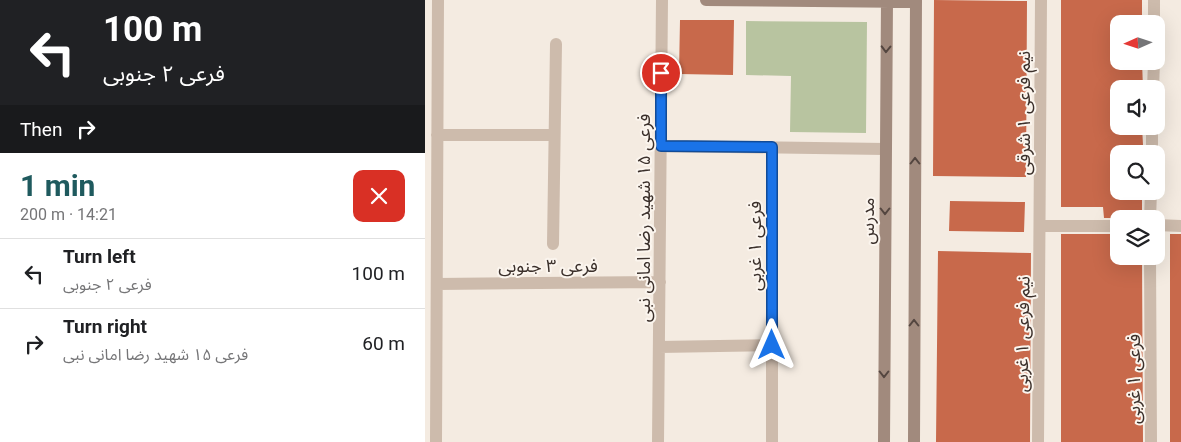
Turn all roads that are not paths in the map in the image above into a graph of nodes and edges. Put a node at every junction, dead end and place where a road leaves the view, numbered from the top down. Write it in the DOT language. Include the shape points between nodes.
graph roads {
  1 [pos="438,0"];
  2 [pos="662,0"];
  3 [pos="706,0"];
  4 [pos="745,0"];
  5 [pos="1041,0"];
  6 [pos="1154,0"];
  7 [pos="887,1"];
  8 [pos="916,1"];
  9 [pos="1154,15"];
  10 [pos="556,44"];
  11 [pos="437,135"];
  12 [pos="554,135"];
  13 [pos="661,146"];
  14 [pos="772,147"];
  15 [pos="885,149"];
  16 [pos="1041,226"];
  17 [pos="1110,226"];
  18 [pos="1165,226"];
  19 [pos="1181,226"];
  20 [pos="553,244"];
  21 [pos="1150,265"];
  22 [pos="660,282"];
  23 [pos="437,284"];
  24 [pos="772,345"];
  25 [pos="659,347"];
  26 [pos="431,362"];
  27 [pos="436,442"];
  28 [pos="658,442"];
  29 [pos="772,442"];
  30 [pos="884,442"];
  31 [pos="913,442"];
  32 [pos="1038,442"];
  33 [pos="1151,442"];
  1 -- 11 [label="street"];
  2 -- 13 [label="street, فرعی ۱۵ شهید رضا امانی نبی"];
  3 -- 4 [label="main road"];
  4 -- 7 [label="main road"];
  5 -- 16 [label="street, نیم فرعی ۱ شرقی"];
  6 -- 9 [label="street"];
  7 -- 8 [label="main road"];
  7 -- 15 [label="main road, مدرس, one-way"];
  31 -- 8 [label="main road, one-way"];
  10 -- 12 [label="street"];
  11 -- 12 [label="street"];
  11 -- 23 [label="street"];
  12 -- 20 [label="street"];
  13 -- 14 [label="street"];
  13 -- 22 [label="street, فرعی ۱۵ شهید رضا امانی نبی"];
  14 -- 15 [label="street"];
  14 -- 24 [label="street, فرعی ۱ غربی"];
  15 -- 30 [label="main road, مدرس, one-way"];
  16 -- 17 [label="street"];
  16 -- 32 [label="street, نیم فرعی ۱ غربی"];
  18 -- 19 [label="street"];
  21 -- 33 [label="street, فرعی ۱ غربی"];
  22 -- 23 [label="street, فرعی ۳ جنوبی"];
  22 -- 25 [label="street, فرعی ۱۵ شهید رضا امانی نبی"];
  23 -- 26 [label="street"];
  24 -- 25 [label="street"];
  24 -- 29 [label="street, فرعی ۱ غربی"];
  25 -- 28 [label="street, فرعی ۱۵ شهید رضا امانی نبی"];
  26 -- 27 [label="street"];
}
